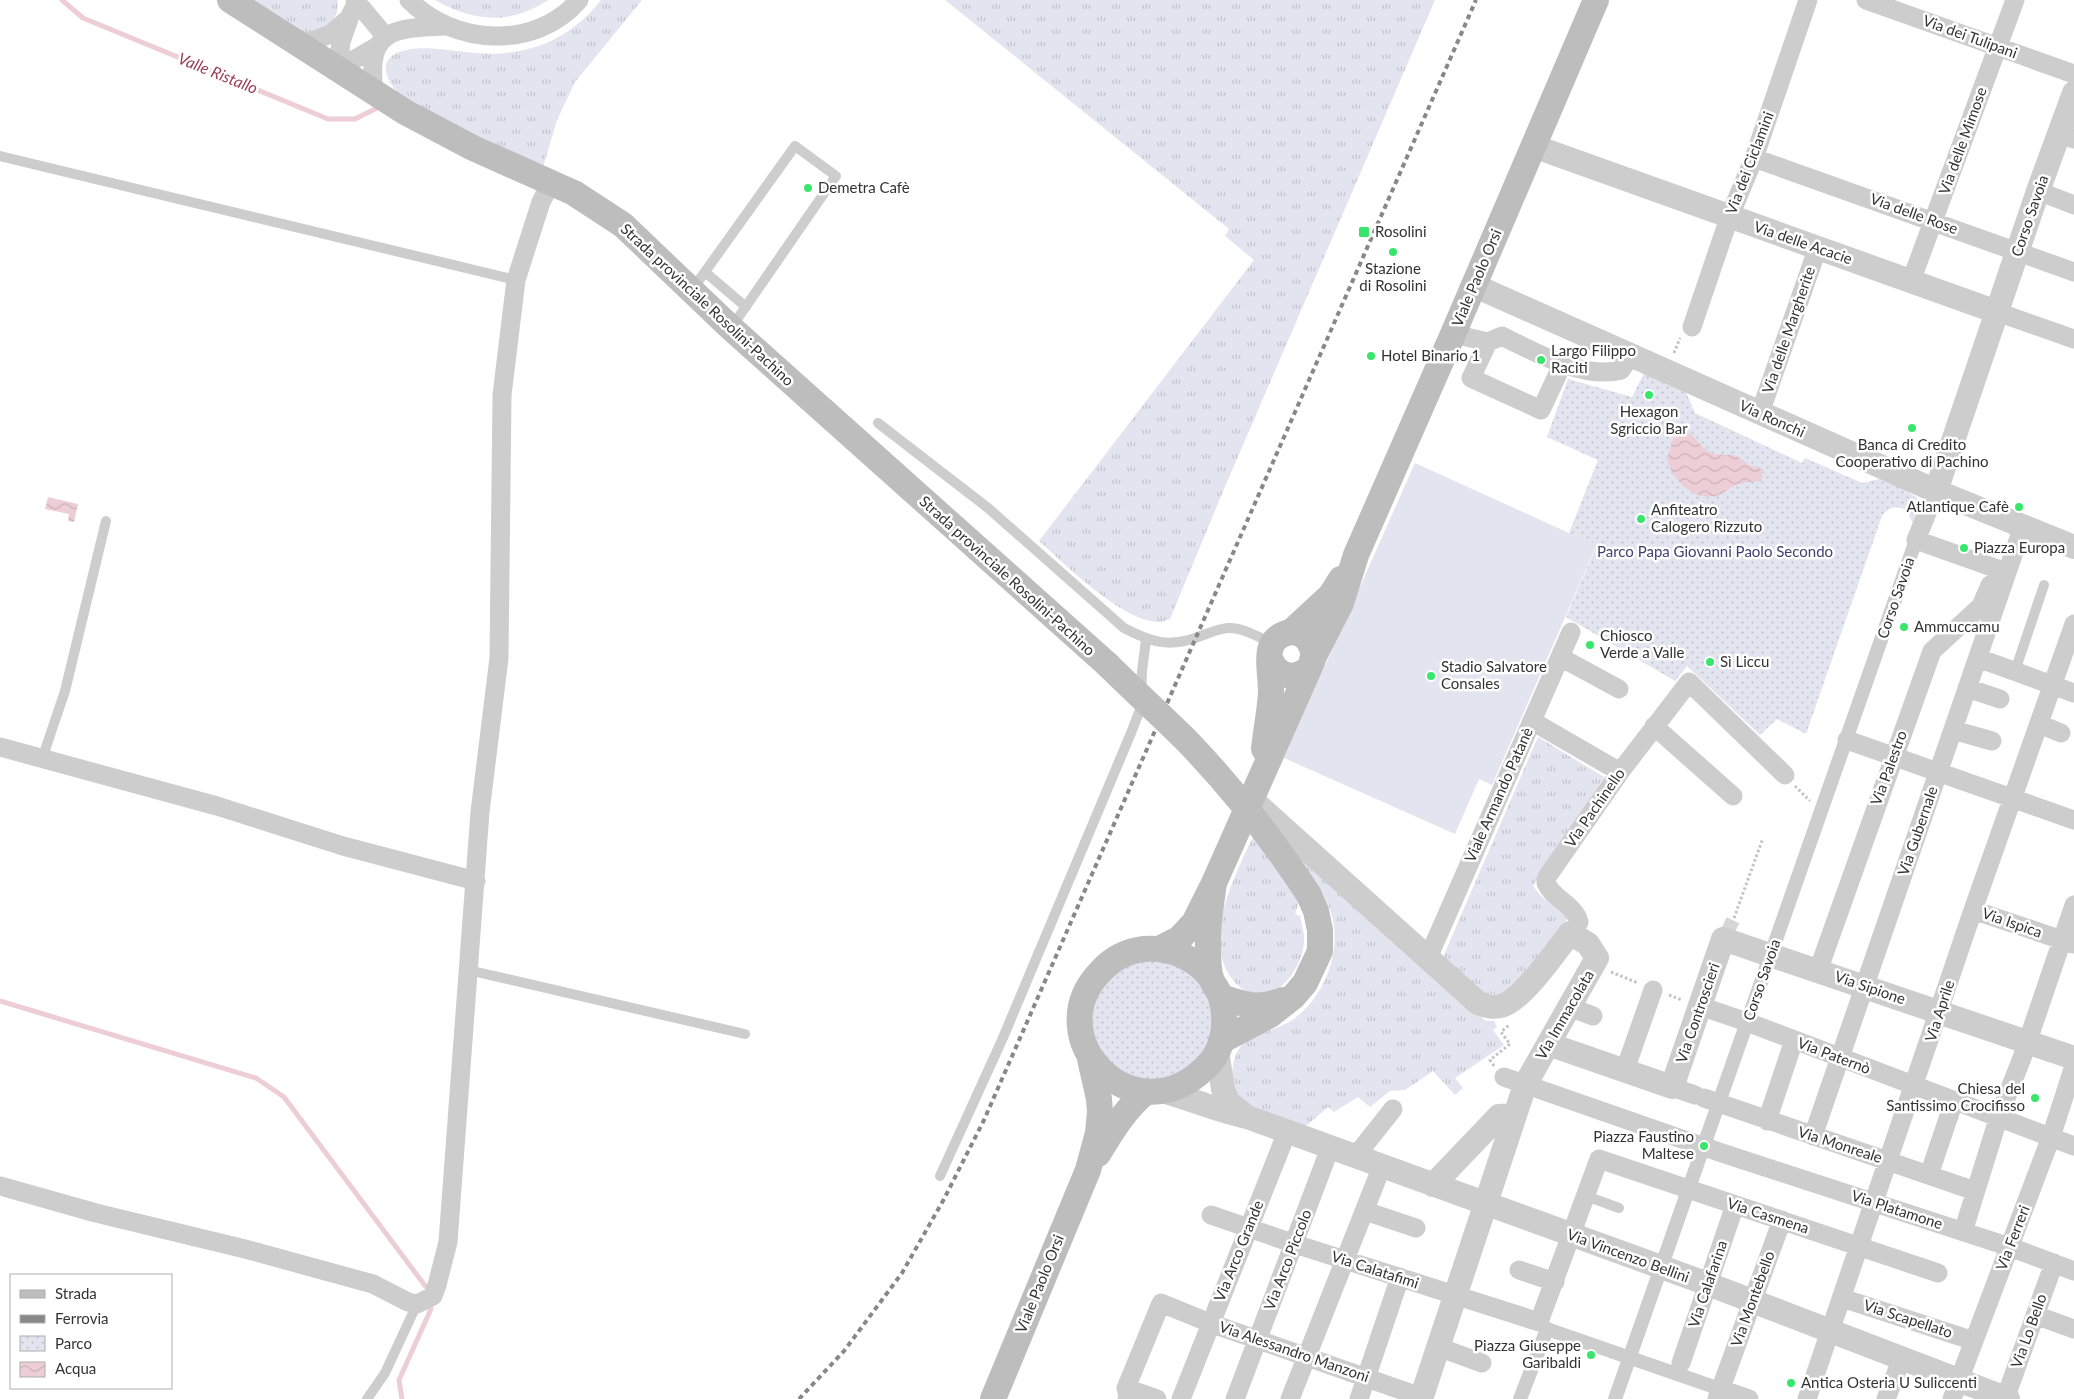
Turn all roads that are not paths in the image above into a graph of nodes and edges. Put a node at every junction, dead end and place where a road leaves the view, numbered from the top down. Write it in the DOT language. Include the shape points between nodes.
graph roads {
  1 [pos="230,0"];
  2 [pos="409,0"];
  3 [pos="579,0"];
  4 [pos="1596,0"];
  5 [pos="1808,0"];
  6 [pos="1866,0"];
  7 [pos="2015,0"];
  8 [pos="355,5"];
  9 [pos="1907,7"];
  10 [pos="446,26"];
  11 [pos="381,42"];
  12 [pos="301,45"];
  13 [pos="1998,47"];
  14 [pos="338,68"];
  15 [pos="2074,74"];
  16 [pos="374,92"];
  17 [pos="2074,93"];
  18 [pos="2067,137"];
  19 [pos="1533,146"];
  20 [pos="0,156"];
  21 [pos="1754,158"];
  22 [pos="551,183"];
  23 [pos="2038,191"];
  24 [pos="2074,205"];
  25 [pos="1729,218"];
  26 [pos="1934,221"];
  27 [pos="1818,247"];
  28 [pos="2018,252"];
  29 [pos="2074,272"];
  30 [pos="516,280"];
  31 [pos="698,281"];
  32 [pos="1911,281"];
  33 [pos="1473,286"];
  34 [pos="746,307"];
  35 [pos="1997,312"];
  36 [pos="1692,327"];
  37 [pos="731,328"];
  38 [pos="1453,334"];
  39 [pos="2074,339"];
  40 [pos="1488,342"];
  41 [pos="1631,356"];
  42 [pos="1562,364"];
  43 [pos="1760,413"];
  44 [pos="878,424"];
  45 [pos="1936,491"];
  46 [pos="106,521"];
  47 [pos="2023,526"];
  48 [pos="1916,540"];
  49 [pos="2074,547"];
  50 [pos="1356,555"];
  51 [pos="2000,578"];
  52 [pos="2044,585"];
  53 [pos="2074,624"];
  54 [pos="1571,632"];
  55 [pos="1146,640"];
  56 [pos="1278,646"];
  57 [pos="1560,657"];
  58 [pos="1978,658"];
  59 [pos="1311,663"];
  60 [pos="2015,671"];
  61 [pos="2052,685"];
  62 [pos="1967,688"];
  63 [pos="1619,689"];
  64 [pos="2074,693"];
  65 [pos="2000,699"];
  66 [pos="1532,721"];
  67 [pos="2039,724"];
  68 [pos="1654,726"];
  69 [pos="1953,730"];
  70 [pos="2061,733"];
  71 [pos="1846,740"];
  72 [pos="1992,741"];
  73 [pos="0,747"];
  74 [pos="1892,757"];
  75 [pos="42,759"];
  76 [pos="1620,772"];
  77 [pos="1938,773"];
  78 [pos="1785,775"];
  79 [pos="1256,789"];
  80 [pos="1733,796"];
  81 [pos="2013,798"];
  82 [pos="2074,820"];
  83 [pos="476,881"];
  84 [pos="1214,884"];
  85 [pos="2074,904"];
  86 [pos="1974,910"];
  87 [pos="1570,934"];
  88 [pos="1725,936"];
  89 [pos="2063,938"];
  90 [pos="1159,949"];
  91 [pos="1771,956"];
  92 [pos="1428,958"];
  93 [pos="468,970"];
  94 [pos="1818,971"];
  95 [pos="1864,986"];
  96 [pos="1216,987"];
  97 [pos="1653,990"];
  98 [pos="1293,997"];
  99 [pos="1700,1006"];
  100 [pos="1569,1007"];
  101 [pos="1940,1012"];
  102 [pos="1593,1016"];
  103 [pos="1747,1022"];
  104 [pos="745,1034"];
  105 [pos="1794,1040"];
  106 [pos="1548,1044"];
  107 [pos="1219,1046"];
  108 [pos="2022,1046"];
  109 [pos="1090,1056"];
  110 [pos="1840,1058"];
  111 [pos="2073,1066"];
  112 [pos="1626,1070"];
  113 [pos="1515,1081"];
  114 [pos="1672,1086"];
  115 [pos="1915,1086"];
  116 [pos="1154,1092"];
  117 [pos="1706,1099"];
  118 [pos="1954,1101"];
  119 [pos="1393,1109"];
  120 [pos="1515,1114"];
  121 [pos="1999,1116"];
  122 [pos="1246,1117"];
  123 [pos="1767,1121"];
  124 [pos="1287,1132"];
  125 [pos="1813,1136"];
  126 [pos="2050,1137"];
  127 [pos="2074,1146"];
  128 [pos="1704,1147"];
  129 [pos="1330,1148"];
  130 [pos="1355,1156"];
  131 [pos="1888,1160"];
  132 [pos="1382,1166"];
  133 [pos="1088,1170"];
  134 [pos="1929,1175"];
  135 [pos="940,1176"];
  136 [pos="1433,1185"];
  137 [pos="0,1186"];
  138 [pos="1690,1191"];
  139 [pos="1975,1191"];
  140 [pos="1586,1196"];
  141 [pos="1874,1203"];
  142 [pos="1484,1204"];
  143 [pos="1735,1205"];
  144 [pos="1619,1208"];
  145 [pos="1365,1211"];
  146 [pos="1211,1215"];
  147 [pos="1782,1220"];
  148 [pos="1249,1227"];
  149 [pos="1416,1228"];
  150 [pos="1963,1232"];
  151 [pos="1572,1236"];
  152 [pos="1295,1244"];
  153 [pos="1859,1246"];
  154 [pos="2010,1247"];
  155 [pos="1346,1260"];
  156 [pos="2054,1263"];
  157 [pos="1662,1268"];
  158 [pos="1519,1270"];
  159 [pos="2074,1271"];
  160 [pos="1938,1273"];
  161 [pos="1400,1277"];
  162 [pos="1555,1282"];
  163 [pos="1708,1284"];
  164 [pos="1456,1296"];
  165 [pos="1842,1298"];
  166 [pos="1753,1300"];
  167 [pos="417,1304"];
  168 [pos="2035,1314"];
  169 [pos="1210,1323"];
  170 [pos="1543,1325"];
  171 [pos="2074,1329"];
  172 [pos="1830,1331"];
  173 [pos="1257,1339"];
  174 [pos="1974,1341"];
  175 [pos="1438,1347"];
  176 [pos="1632,1353"];
  177 [pos="1306,1357"];
  178 [pos="1902,1358"];
  179 [pos="1482,1363"];
  180 [pos="1679,1369"];
  181 [pos="1367,1377"];
  182 [pos="1955,1390"];
  183 [pos="1729,1392"];
  184 [pos="1126,1393"];
  185 [pos="1423,1398"];
  186 [pos="367,1399"];
  187 [pos="993,1399"];
  188 [pos="1157,1399"];
  189 [pos="1181,1399"];
  190 [pos="1235,1399"];
  191 [pos="1290,1399"];
  192 [pos="1359,1399"];
  193 [pos="1520,1399"];
  194 [pos="1615,1399"];
  195 [pos="1807,1399"];
  196 [pos="1886,1399"];
  197 [pos="2006,1399"];
  1 -- 12 [label="main road, Strada provinciale Rosolini-Pachino"];
  2 -- 10 [label="street"];
  3 -- 10 [label="street" via="555,20 532,31 480,36"];
  4 -- 19 [label="main road, Viale Paolo Orsi"];
  5 -- 21 [label="street, Via dei Ciclamini"];
  6 -- 9 [label="street, Via dei Tulipani"];
  7 -- 13 [label="street, Via delle Mimose"];
  8 -- 11 [label="street"];
  8 -- 12 [label="street" via="331,34"];
  8 -- 14 [label="street" via="341,42"];
  9 -- 13 [label="street, Via dei Tulipani"];
  10 -- 11 [label="street" via="402,30"];
  11 -- 14 [label="street"];
  11 -- 16 [label="street" via="372,71"];
  12 -- 14 [label="main road, Strada provinciale Rosolini-Pachino"];
  13 -- 15 [label="street, Via dei Tulipani"];
  13 -- 26 [label="street, Via delle Mimose"];
  14 -- 16 [label="main road, Strada provinciale Rosolini-Pachino"];
  16 -- 22 [label="main road, Strada provinciale Rosolini-Pachino" via="473,148"];
  17 -- 18 [label="street, Corso Savoia"];
  18 -- 23 [label="street, Corso Savoia"];
  19 -- 25 [label="street, Via delle Acacie"];
  19 -- 33 [label="main road, Viale Paolo Orsi"];
  20 -- 30 [label="lane"];
  21 -- 25 [label="street, Via dei Ciclamini"];
  21 -- 26 [label="street, Via delle Rose"];
  22 -- 30 [label="street" via="541,202"];
  22 -- 31 [label="main road, Strada provinciale Rosolini-Pachino" via="574,193"];
  23 -- 24 [label="street"];
  23 -- 28 [label="street, Corso Savoia"];
  25 -- 27 [label="street, Via delle Acacie"];
  25 -- 36 [label="street, Via dei Ciclamini"];
  26 -- 28 [label="street, Via delle Rose"];
  26 -- 32 [label="street, Via delle Mimose"];
  27 -- 32 [label="street, Via delle Acacie"];
  27 -- 43 [label="street, Via delle Margherite"];
  28 -- 29 [label="street, Via delle Rose"];
  28 -- 35 [label="street, Corso Savoia"];
  30 -- 83 [label="street" via="502,395 499,658 480,812"];
  31 -- 34 [label="lane"];
  31 -- 34 [label="lane" via="795,146 836,176"];
  31 -- 37 [label="main road, Strada provinciale Rosolini-Pachino"];
  32 -- 35 [label="street, Via delle Acacie"];
  33 -- 38 [label="main road, Viale Paolo Orsi"];
  33 -- 41 [label="street, Via Ronchi"];
  34 -- 37 [label="lane"];
  35 -- 39 [label="street, Via delle Acacie"];
  35 -- 45 [label="street, Corso Savoia"];
  37 -- 98 [label="main road, Strada provinciale Rosolini-Pachino, bridge" via="1108,665 1187,742 1227,787 1289,864 1316,911 1320,951 1305,983"];
  38 -- 40 [label="street"];
  38 -- 50 [label="main road, Viale Paolo Orsi"];
  40 -- 42 [label="street" via="1502,336"];
  40 -- 42 [label="street" via="1471,378 1541,410"];
  41 -- 42 [label="street" via="1621,370 1610,374"];
  41 -- 43 [label="street, Via Ronchi"];
  43 -- 45 [label="street, Via Ronchi"];
  44 -- 55 [label="lane" via="988,508 1124,628"];
  45 -- 47 [label="street, Via Ronchi"];
  45 -- 48 [label="street, Corso Savoia"];
  46 -- 75 [label="lane" via="65,691"];
  47 -- 49 [label="street, Via Ronchi"];
  47 -- 51 [label="street, Via Gubernale"];
  48 -- 51 [label="street"];
  48 -- 71 [label="street, Corso Savoia"];
  50 -- 56 [label="main road" via="1331,595"];
  50 -- 59 [label="main road" via="1341,603"];
  51 -- 58 [label="street, Via Gubernale"];
  51 -- 74 [label="street, Via Palestro" via="1981,606 1932,651"];
  52 -- 60 [label="lane"];
  53 -- 61 [label="street, Via Aprile"];
  54 -- 57 [label="street, Viale Armando Patanè"];
  55 -- 56 [label="lane" via="1175,642 1228,628 1245,631"];
  55 -- 135 [label="lane" via="1142,707 1002,1040"];
  56 -- 59 [label="main road" via="1298,633 1312,647"];
  56 -- 59 [label="main road" via="1279,672 1299,675"];
  56 -- 79 [label="main road"];
  57 -- 63 [label="street"];
  57 -- 66 [label="street, Viale Armando Patanè"];
  58 -- 60 [label="street"];
  58 -- 62 [label="street, Via Gubernale"];
  59 -- 79 [label="main road"];
  60 -- 61 [label="street"];
  61 -- 64 [label="street"];
  61 -- 67 [label="street, Via Aprile"];
  62 -- 65 [label="street"];
  62 -- 69 [label="street, Via Gubernale"];
  66 -- 76 [label="street"];
  66 -- 92 [label="street, Viale Armando Patanè"];
  67 -- 70 [label="street"];
  67 -- 81 [label="street, Via Aprile"];
  68 -- 76 [label="street, Via Pachinello"];
  68 -- 78 [label="street, Via Pachinello" via="1689,682"];
  68 -- 80 [label="street"];
  69 -- 72 [label="street"];
  69 -- 77 [label="street, Via Gubernale"];
  71 -- 74 [label="street"];
  71 -- 91 [label="street, Corso Savoia"];
  73 -- 75 [label="street"];
  74 -- 77 [label="street"];
  74 -- 94 [label="street, Via Palestro"];
  75 -- 83 [label="street"];
  76 -- 87 [label="street, Via Pachinello" via="1547,877 1549,890 1577,914 1579,922"];
  77 -- 81 [label="street"];
  77 -- 95 [label="street, Via Gubernale"];
  79 -- 84 [label="main road"];
  79 -- 92 [label="street"];
  81 -- 82 [label="street"];
  81 -- 86 [label="street, Via Aprile"];
  83 -- 93 [label="street"];
  84 -- 90 [label="main road" via="1194,923 1179,939"];
  84 -- 96 [label="main road" via="1208,946"];
  85 -- 89 [label="street"];
  86 -- 89 [label="street, Via Ispica"];
  86 -- 101 [label="street, Via Aprile"];
  87 -- 92 [label="street" via="1532,981 1501,1006 1489,1007 1478,1003"];
  87 -- 100 [label="street, Via Immacolata" via="1588,944 1597,958"];
  88 -- 91 [label="street, Via Sipione"];
  88 -- 99 [label="street, Via Controscieri"];
  89 -- 108 [label="street"];
  90 -- 96 [label="main road" via="1188,958"];
  90 -- 109 [label="main road" via="1139,950 1121,956 1104,967 1092,982 1083,999 1080,1019 1082,1038"];
  91 -- 94 [label="street, Via Sipione"];
  91 -- 103 [label="street, Corso Savoia"];
  93 -- 104 [label="lane"];
  93 -- 167 [label="street" via="448,1242 433,1296"];
  94 -- 95 [label="street, Via Sipione"];
  95 -- 101 [label="street, Via Sipione"];
  95 -- 110 [label="street, Via Gubernale"];
  96 -- 98 [label="main road" via="1249,1006 1263,1007"];
  96 -- 107 [label="main road" via="1224,1019"];
  97 -- 112 [label="street"];
  98 -- 107 [label="main road, Strada provinciale Rosolini-Pachino"];
  99 -- 103 [label="street, Via Paternò"];
  99 -- 114 [label="street, Via Controscieri"];
  100 -- 102 [label="street"];
  100 -- 106 [label="street, Via Immacolata"];
  101 -- 108 [label="street, Via Sipione"];
  101 -- 115 [label="street, Via Aprile"];
  103 -- 105 [label="street, Via Paternò"];
  103 -- 117 [label="street, Corso Savoia"];
  105 -- 110 [label="street, Via Paternò"];
  105 -- 123 [label="street"];
  106 -- 112 [label="street, Via Monreale"];
  106 -- 113 [label="street, Via Immacolata"];
  107 -- 116 [label="main road" via="1208,1066 1195,1078 1179,1087"];
  107 -- 122 [label="street" via="1223,1089 1228,1102"];
  108 -- 111 [label="street, Via Sipione"];
  108 -- 121 [label="street"];
  109 -- 116 [label="main road" via="1114,1081 1129,1088"];
  109 -- 133 [label="main road" via="1100,1112"];
  110 -- 115 [label="street, Via Paternò"];
  110 -- 125 [label="street, Via Gubernale"];
  111 -- 126 [label="street, Via Ferreri"];
  112 -- 114 [label="street, Via Monreale"];
  113 -- 120 [label="street, Via Immacolata"];
  113 -- 128 [label="street, Via Platamone"];
  114 -- 117 [label="street, Via Monreale"];
  115 -- 118 [label="street, Via Paternò"];
  115 -- 131 [label="street, Via Aprile"];
  116 -- 122 [label="street, Via Vincenzo Bellini" via="1190,1099"];
  116 -- 133 [label="main road" via="1134,1102"];
  117 -- 123 [label="street, Via Monreale"];
  117 -- 128 [label="street, Corso Savoia"];
  118 -- 121 [label="street, Via Paternò"];
  118 -- 134 [label="street"];
  119 -- 130 [label="street"];
  120 -- 136 [label="street" via="1499,1116"];
  120 -- 142 [label="street, Via Immacolata"];
  121 -- 126 [label="street, Via Paternò"];
  121 -- 139 [label="street"];
  122 -- 124 [label="street, Via Vincenzo Bellini"];
  123 -- 125 [label="street, Via Monreale"];
  124 -- 129 [label="street, Via Vincenzo Bellini"];
  124 -- 148 [label="street, Via Arco Grande"];
  125 -- 131 [label="street, Via Monreale"];
  126 -- 127 [label="street, Via Paternò"];
  126 -- 154 [label="street, Via Ferreri"];
  128 -- 138 [label="street, Corso Savoia"];
  128 -- 141 [label="street, Via Platamone"];
  129 -- 130 [label="street, Via Vincenzo Bellini"];
  129 -- 152 [label="street, Via Arco Piccolo"];
  130 -- 132 [label="street, Via Vincenzo Bellini"];
  131 -- 134 [label="street, Via Monreale"];
  131 -- 141 [label="street, Via Aprile"];
  132 -- 136 [label="street, Via Vincenzo Bellini"];
  132 -- 145 [label="street"];
  133 -- 187 [label="main road, Viale Paolo Orsi"];
  134 -- 139 [label="street, Via Monreale"];
  136 -- 142 [label="street, Via Vincenzo Bellini"];
  137 -- 167 [label="street" via="373,1284"];
  138 -- 140 [label="street, Via Casmena" via="1599,1159"];
  138 -- 143 [label="street, Via Casmena"];
  138 -- 157 [label="street"];
  139 -- 150 [label="street"];
  140 -- 144 [label="lane"];
  140 -- 151 [label="street"];
  141 -- 150 [label="street, Via Platamone"];
  141 -- 153 [label="street, Via Aprile"];
  142 -- 151 [label="street, Via Vincenzo Bellini"];
  142 -- 164 [label="street, Via Immacolata"];
  143 -- 147 [label="street, Via Casmena"];
  143 -- 163 [label="street, Via Calafarina"];
  145 -- 149 [label="street"];
  145 -- 155 [label="street"];
  146 -- 148 [label="street, Via Calatafimi"];
  147 -- 153 [label="street, Via Casmena"];
  147 -- 166 [label="street, Via Montebello"];
  148 -- 152 [label="street, Via Calatafimi"];
  148 -- 169 [label="street, Via Arco Grande"];
  150 -- 154 [label="street, Via Platamone"];
  151 -- 157 [label="street, Via Vincenzo Bellini"];
  151 -- 162 [label="street"];
  152 -- 155 [label="street, Via Calatafimi"];
  152 -- 173 [label="street, Via Arco Piccolo"];
  153 -- 160 [label="street, Via Casmena"];
  153 -- 165 [label="street, Via Aprile"];
  154 -- 156 [label="street, Via Platamone"];
  154 -- 174 [label="street, Via Ferreri"];
  155 -- 161 [label="street, Via Calatafimi"];
  155 -- 177 [label="street"];
  156 -- 159 [label="street, Via Platamone"];
  156 -- 168 [label="street, Via Lo Bello"];
  157 -- 163 [label="street, Via Vincenzo Bellini"];
  157 -- 176 [label="street"];
  158 -- 162 [label="street"];
  161 -- 164 [label="street, Via Calatafimi"];
  161 -- 181 [label="street"];
  162 -- 170 [label="street"];
  163 -- 166 [label="street, Via Vincenzo Bellini"];
  163 -- 180 [label="street, Via Calafarina"];
  164 -- 170 [label="street, Via Calatafimi"];
  164 -- 175 [label="street, Via Immacolata"];
  165 -- 172 [label="street, Via Aprile"];
  165 -- 174 [label="street, Via Scapellato"];
  166 -- 172 [label="street, Via Vincenzo Bellini"];
  166 -- 183 [label="street, Via Montebello"];
  167 -- 186 [label="lane" via="385,1373"];
  168 -- 171 [label="street"];
  168 -- 197 [label="street, Via Lo Bello"];
  169 -- 173 [label="street, Via Alessandro Manzoni"];
  169 -- 184 [label="street, Via Alessandro Manzoni" via="1162,1303"];
  169 -- 189 [label="street, Via Arco Grande"];
  170 -- 176 [label="street"];
  170 -- 193 [label="street"];
  172 -- 178 [label="street, Via Vincenzo Bellini"];
  172 -- 195 [label="street, Via Aprile"];
  173 -- 177 [label="street, Via Alessandro Manzoni"];
  173 -- 190 [label="street, Via Arco Piccolo"];
  174 -- 182 [label="street, Via Ferreri"];
  175 -- 179 [label="street"];
  175 -- 185 [label="street, Via Immacolata"];
  176 -- 180 [label="street"];
  176 -- 194 [label="street"];
  177 -- 181 [label="street, Via Alessandro Manzoni"];
  177 -- 191 [label="street"];
  178 -- 182 [label="street, Via Vincenzo Bellini"];
  178 -- 196 [label="street"];
  180 -- 183 [label="street"];
  181 -- 185 [label="street, Via Alessandro Manzoni"];
  181 -- 192 [label="street"];
  182 -- 197 [label="street, Via Vincenzo Bellini"];
  184 -- 188 [label="street"];
}
